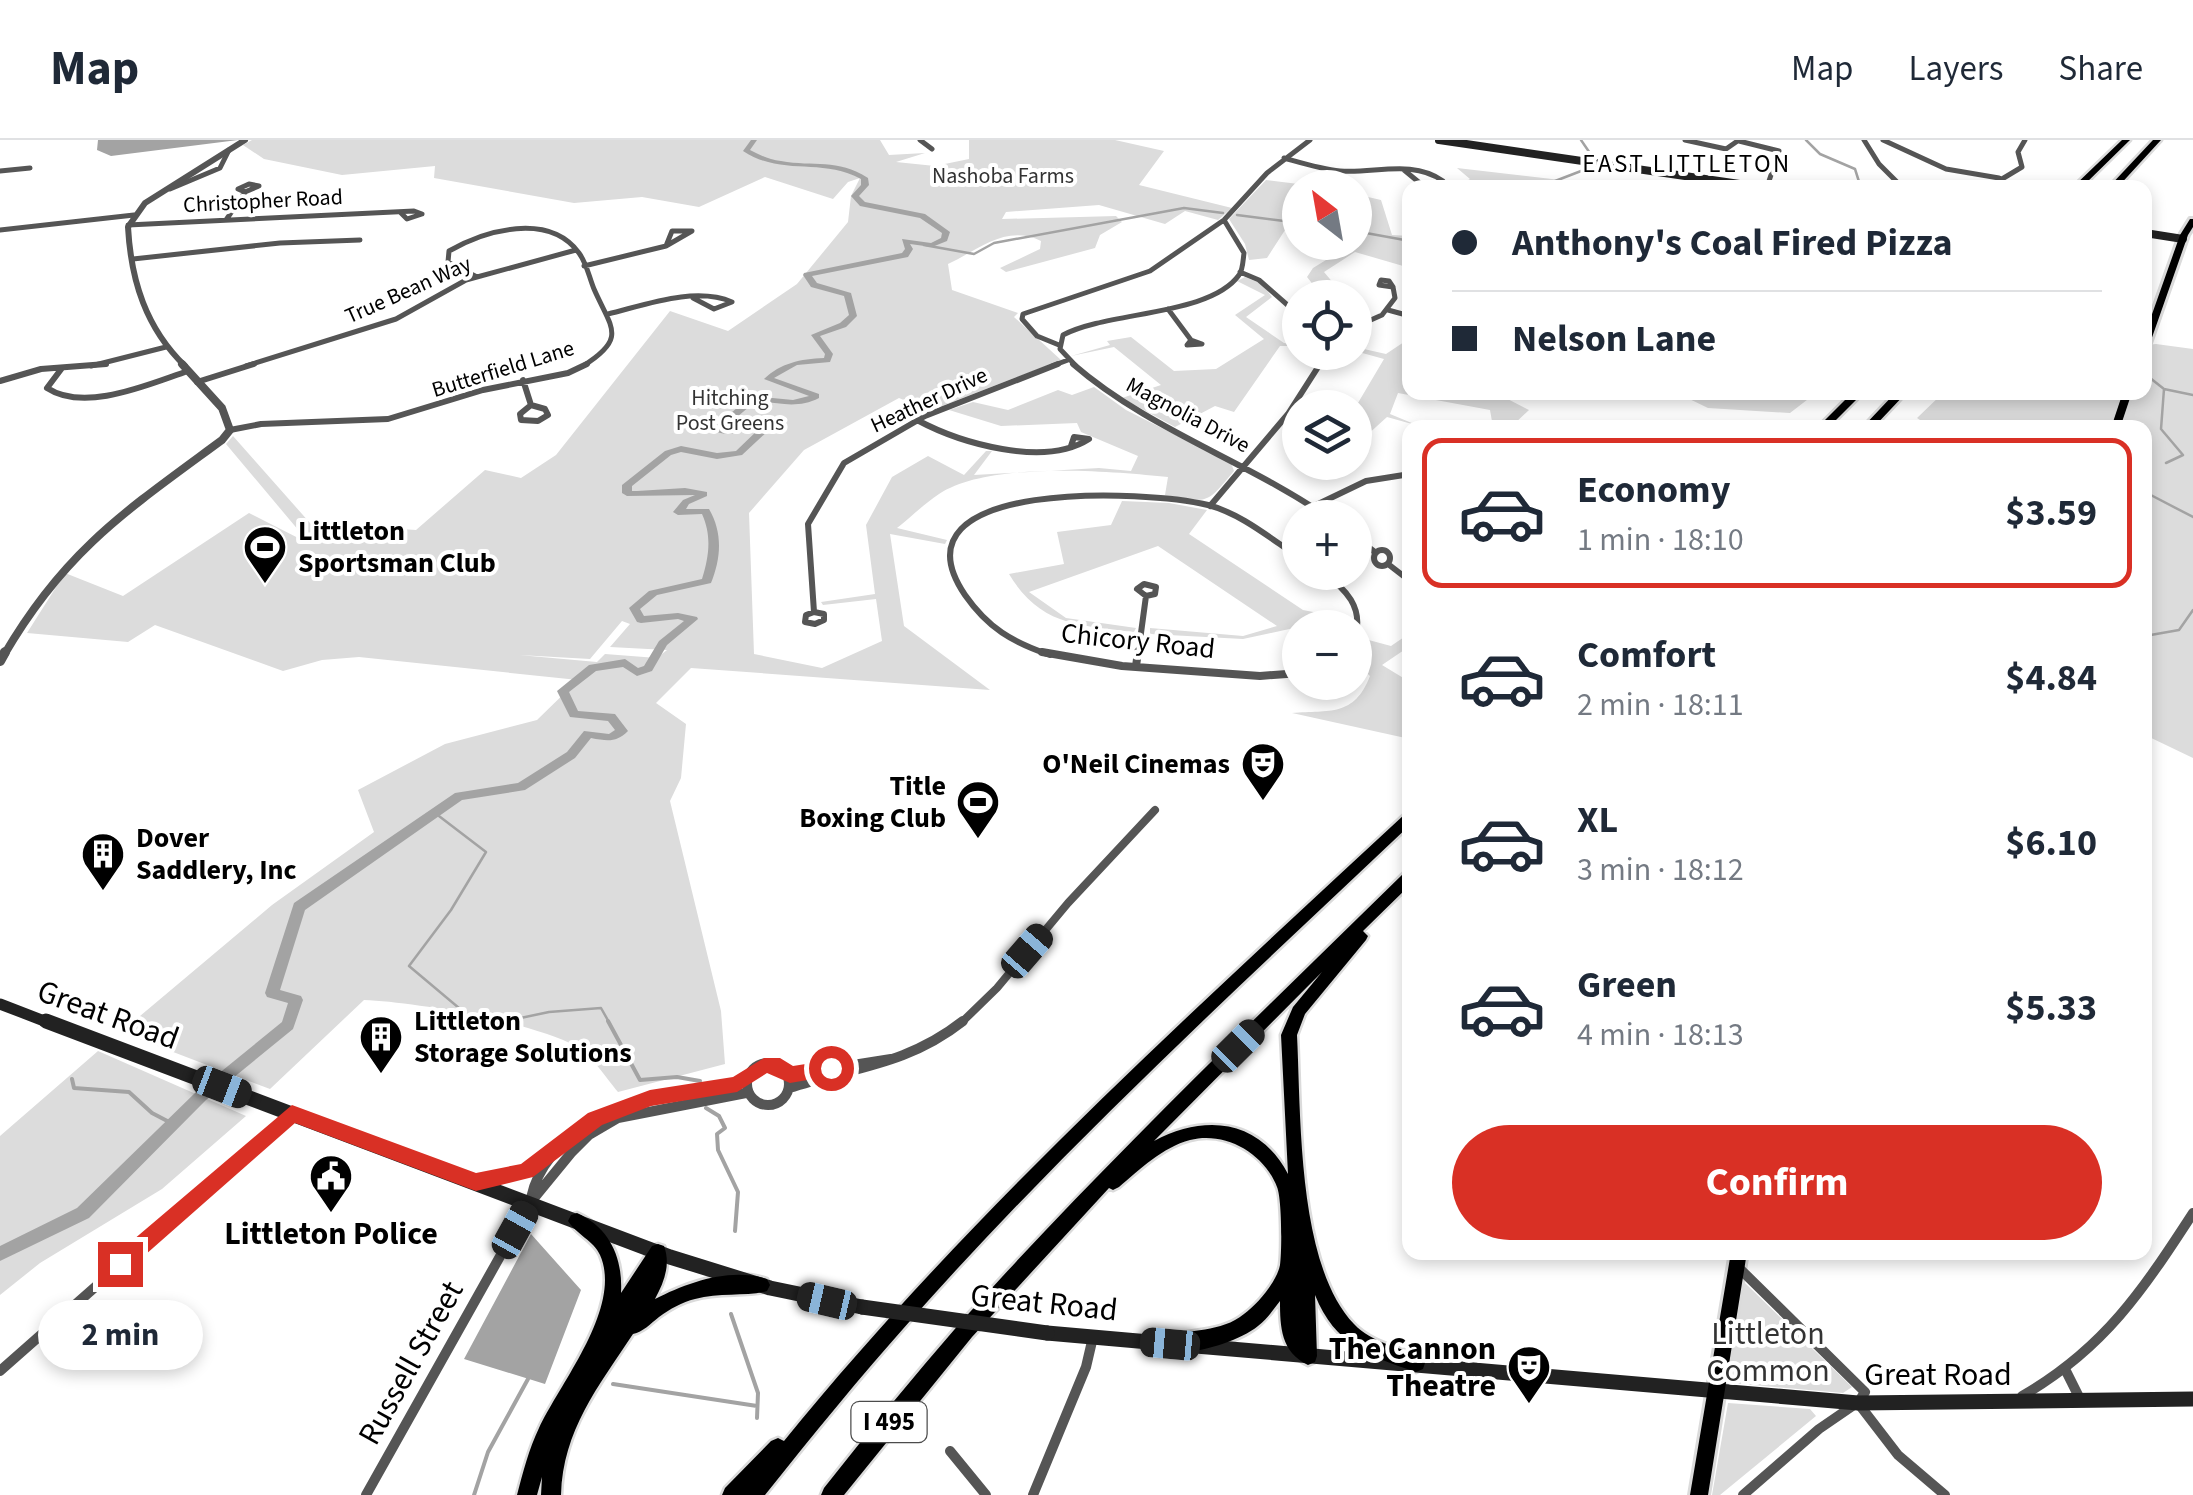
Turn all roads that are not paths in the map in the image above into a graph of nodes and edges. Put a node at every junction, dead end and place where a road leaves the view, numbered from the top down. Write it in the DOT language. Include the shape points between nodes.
graph roads {
  1 [pos="245,140"];
  2 [pos="920,140"];
  3 [pos="1310,140"];
  4 [pos="1439,140"];
  5 [pos="1684,140"];
  6 [pos="1739,140"];
  7 [pos="1864,140"];
  8 [pos="1883,140"];
  9 [pos="2025,140"];
  10 [pos="2126,140"];
  11 [pos="2157,140"];
  12 [pos="1452,141"];
  13 [pos="1468,141"];
  14 [pos="932,149"];
  15 [pos="1284,158"];
  16 [pos="30,168"];
  17 [pos="1404,170"];
  18 [pos="0,172"];
  19 [pos="1681,176"];
  20 [pos="1999,178"];
  21 [pos="1416,180"];
  22 [pos="1442,180"];
  23 [pos="1679,180"];
  24 [pos="1710,180"];
  25 [pos="1770,180"];
  26 [pos="1895,180"];
  27 [pos="1997,180"];
  28 [pos="2084,180"];
  29 [pos="2120,180"];
  30 [pos="245,192"];
  31 [pos="400,212"];
  32 [pos="134,215"];
  33 [pos="226,220"];
  34 [pos="1224,220"];
  35 [pos="2193,222"];
  36 [pos="128,225"];
  37 [pos="0,230"];
  38 [pos="2152,235"];
  39 [pos="2182,239"];
  40 [pos="360,240"];
  41 [pos="666,246"];
  42 [pos="576,250"];
  43 [pos="133,259"];
  44 [pos="584,266"];
  45 [pos="1240,272"];
  46 [pos="477,276"];
  47 [pos="1394,287"];
  48 [pos="693,298"];
  49 [pos="1282,303"];
  50 [pos="1168,309"];
  51 [pos="1388,310"];
  52 [pos="608,314"];
  53 [pos="1402,314"];
  54 [pos="1372,318"];
  55 [pos="2152,323"];
  56 [pos="1191,340"];
  57 [pos="1059,346"];
  58 [pos="166,347"];
  59 [pos="1068,360"];
  60 [pos="62,368"];
  61 [pos="1316,370"];
  62 [pos="188,371"];
  63 [pos="523,380"];
  64 [pos="0,381"];
  65 [pos="197,382"];
  66 [pos="1851,400"];
  67 [pos="1894,400"];
  68 [pos="531,406"];
  69 [pos="918,420"];
  70 [pos="1830,420"];
  71 [pos="1875,420"];
  72 [pos="230,430"];
  73 [pos="1071,446"];
  74 [pos="1244,465"];
  75 [pos="1402,475"];
  76 [pos="1304,500"];
  77 [pos="1326,500"];
  78 [pos="1210,506"];
  79 [pos="1282,548"];
  80 [pos="1372,550"];
  81 [pos="1402,574"];
  82 [pos="1146,596"];
  83 [pos="814,612"];
  84 [pos="0,661"];
  85 [pos="1136,666"];
  86 [pos="1282,674"];
  87 [pos="1155,810"];
  88 [pos="1402,825"];
  89 [pos="1402,886"];
  90 [pos="1402,887"];
  91 [pos="0,1004"];
  92 [pos="866,1067"];
  93 [pos="790,1075"];
  94 [pos="746,1079"];
  95 [pos="789,1088"];
  96 [pos="746,1093"];
  97 [pos="292,1113"];
  98 [pos="564,1144"];
  99 [pos="476,1182"];
  100 [pos="530,1203"];
  101 [pos="2193,1212"];
  102 [pos="578,1221"];
  103 [pos="1304,1238"];
  104 [pos="658,1252"];
  105 [pos="1738,1260"];
  106 [pos="1739,1260"];
  107 [pos="1288,1270"];
  108 [pos="1017,1272"];
  109 [pos="761,1285"];
  110 [pos="1093,1337"];
  111 [pos="1170,1344"];
  112 [pos="613,1348"];
  113 [pos="1308,1356"];
  114 [pos="1416,1362"];
  115 [pos="584,1365"];
  116 [pos="0,1371"];
  117 [pos="2066,1371"];
  118 [pos="848,1376"];
  119 [pos="1718,1390"];
  120 [pos="2193,1399"];
  121 [pos="2081,1401"];
  122 [pos="1858,1403"];
  123 [pos="2009,1403"];
  124 [pos="950,1451"];
  125 [pos="366,1495"];
  126 [pos="527,1495"];
  127 [pos="551,1495"];
  128 [pos="732,1495"];
  129 [pos="752,1495"];
  130 [pos="831,1495"];
  131 [pos="986,1495"];
  132 [pos="1033,1495"];
  133 [pos="1699,1495"];
  134 [pos="1743,1495"];
  135 [pos="1945,1495"];
  1 -- 32 [label="street"];
  2 -- 14 [label="street"];
  3 -- 15 [label="street"];
  4 -- 12 [label="main road"];
  5 -- 6 [label="street" via="1724,149"];
  6 -- 25 [label="street" via="1779,151"];
  7 -- 26 [label="street"];
  8 -- 20 [label="street" via="1946,169"];
  9 -- 20 [label="street" via="2018,152 2022,167"];
  10 -- 28 [label="highway"];
  11 -- 29 [label="highway"];
  12 -- 13 [label="main road"];
  13 -- 19 [label="main road"];
  15 -- 17 [label="street" via="1340,171"];
  15 -- 34 [label="street"];
  16 -- 18 [label="street"];
  17 -- 21 [label="street"];
  17 -- 22 [label="street"];
  19 -- 23 [label="street"];
  19 -- 24 [label="main road"];
  20 -- 27 [label="street"];
  30 -- 33 [label="street"];
  31 -- 33 [label="street, Christopher Road"];
  32 -- 36 [label="street"];
  32 -- 37 [label="street"];
  33 -- 36 [label="street, Christopher Road"];
  34 -- 45 [label="street" via="1244,252"];
  34 -- 57 [label="street, Magnolia Drive" via="1139,277 1023,314 1030,329"];
  35 -- 39 [label="main road"];
  36 -- 43 [label="street"];
  38 -- 39 [label="main road"];
  39 -- 55 [label="main road"];
  40 -- 43 [label="street"];
  41 -- 41 [label="street" via="689,236 692,231 672,231"];
  41 -- 44 [label="street"];
  42 -- 44 [label="street"];
  42 -- 46 [label="street, True Bean Way"];
  42 -- 46 [label="street" via="530,229 489,232 446,255"];
  43 -- 58 [label="street" via="146,312"];
  44 -- 52 [label="street"];
  45 -- 49 [label="street" via="1264,281"];
  45 -- 50 [label="street" via="1205,298"];
  46 -- 65 [label="street, True Bean Way" via="396,319"];
  47 -- 51 [label="street"];
  48 -- 48 [label="street" via="716,309 732,302 724,297"];
  48 -- 52 [label="street"];
  50 -- 56 [label="street"];
  50 -- 57 [label="street" via="1080,324 1065,332"];
  51 -- 53 [label="street"];
  51 -- 54 [label="street"];
  52 -- 63 [label="street, Butterfield Lane" via="614,337 598,356 560,374"];
  57 -- 59 [label="street, Magnolia Drive"];
  58 -- 60 [label="street" via="99,366"];
  58 -- 62 [label="street"];
  59 -- 69 [label="street, Heather Drive"];
  59 -- 74 [label="street, Magnolia Drive" via="1131,409"];
  60 -- 62 [label="street" via="47,388 63,398 129,389"];
  60 -- 64 [label="street"];
  61 -- 74 [label="street"];
  62 -- 65 [label="street"];
  63 -- 68 [label="street"];
  63 -- 72 [label="street, Butterfield Lane" via="387,419"];
  65 -- 72 [label="street" via="224,409"];
  66 -- 70 [label="highway"];
  67 -- 71 [label="highway"];
  68 -- 68 [label="street" via="521,420 548,415 545,409"];
  69 -- 73 [label="street" via="986,448"];
  69 -- 83 [label="street, Heather Drive" via="844,463 811,516 806,540"];
  72 -- 84 [label="street" via="72,558 37,599"];
  74 -- 76 [label="street, Magnolia Drive"];
  74 -- 78 [label="street"];
  75 -- 77 [label="street" via="1366,481"];
  78 -- 79 [label="street, Chicory Road"];
  78 -- 85 [label="street, Chicory Road" via="1114,495 1026,500 976,518 950,546 948,567 955,580 1000,634 1054,656"];
  80 -- 81 [label="street" via="1391,556 1388,564"];
  82 -- 85 [label="street"];
  85 -- 86 [label="street, Chicory Road"];
  87 -- 92 [label="street" via="1084,883 980,1009 926,1048"];
  88 -- 118 [label="highway, I 495" via="1046,1162"];
  89 -- 108 [label="highway, I 495"];
  90 -- 103 [label="highway" via="1291,1024"];
  91 -- 97 [label="main road, Great Road"];
  92 -- 93 [label="street"];
  92 -- 95 [label="street"];
  93 -- 94 [label="street" via="770,1065"];
  93 -- 95 [label="street"];
  94 -- 96 [label="street"];
  94 -- 98 [label="street" via="608,1112"];
  95 -- 96 [label="street" via="768,1102"];
  96 -- 100 [label="street" via="618,1118 580,1144"];
  97 -- 99 [label="main road, Great Road"];
  97 -- 116 [label="street"];
  98 -- 99 [label="street" via="526,1171"];
  98 -- 100 [label="street" via="538,1176"];
  99 -- 100 [label="main road, Great Road"];
  100 -- 102 [label="main road, Great Road"];
  100 -- 125 [label="street, Russell Street"];
  101 -- 117 [label="street" via="2125,1314"];
  102 -- 104 [label="main road, Great Road"];
  102 -- 115 [label="highway" via="607,1250 614,1283"];
  103 -- 113 [label="highway"];
  103 -- 114 [label="highway" via="1320,1296 1345,1329"];
  104 -- 109 [label="main road, Great Road"];
  104 -- 112 [label="highway" via="656,1281"];
  104 -- 115 [label="highway"];
  105 -- 119 [label="main road"];
  106 -- 122 [label="street" via="1864,1392"];
  107 -- 108 [label="highway" via="1289,1199 1280,1172 1247,1142 1208,1130 1180,1134 1137,1161"];
  107 -- 111 [label="highway" via="1248,1326 1224,1337"];
  107 -- 113 [label="highway" via="1289,1331"];
  108 -- 130 [label="highway, I 495"];
  109 -- 110 [label="main road, Great Road, bridge" via="862,1307"];
  109 -- 112 [label="highway" via="712,1285 679,1294"];
  110 -- 111 [label="main road, Great Road"];
  110 -- 132 [label="street"];
  111 -- 113 [label="main road, Great Road"];
  112 -- 127 [label="highway" via="566,1427 552,1467"];
  113 -- 114 [label="main road, Great Road"];
  114 -- 119 [label="main road, Great Road"];
  115 -- 126 [label="highway" via="548,1430"];
  117 -- 121 [label="street"];
  117 -- 123 [label="street"];
  118 -- 128 [label="highway"];
  118 -- 129 [label="highway, I 495"];
  119 -- 122 [label="main road, Great Road"];
  119 -- 133 [label="main road"];
  120 -- 121 [label="main road, Great Road"];
  121 -- 123 [label="main road, Great Road"];
  122 -- 123 [label="main road, Great Road"];
  122 -- 134 [label="street"];
  122 -- 135 [label="street" via="1898,1455"];
  124 -- 131 [label="street"];
}
